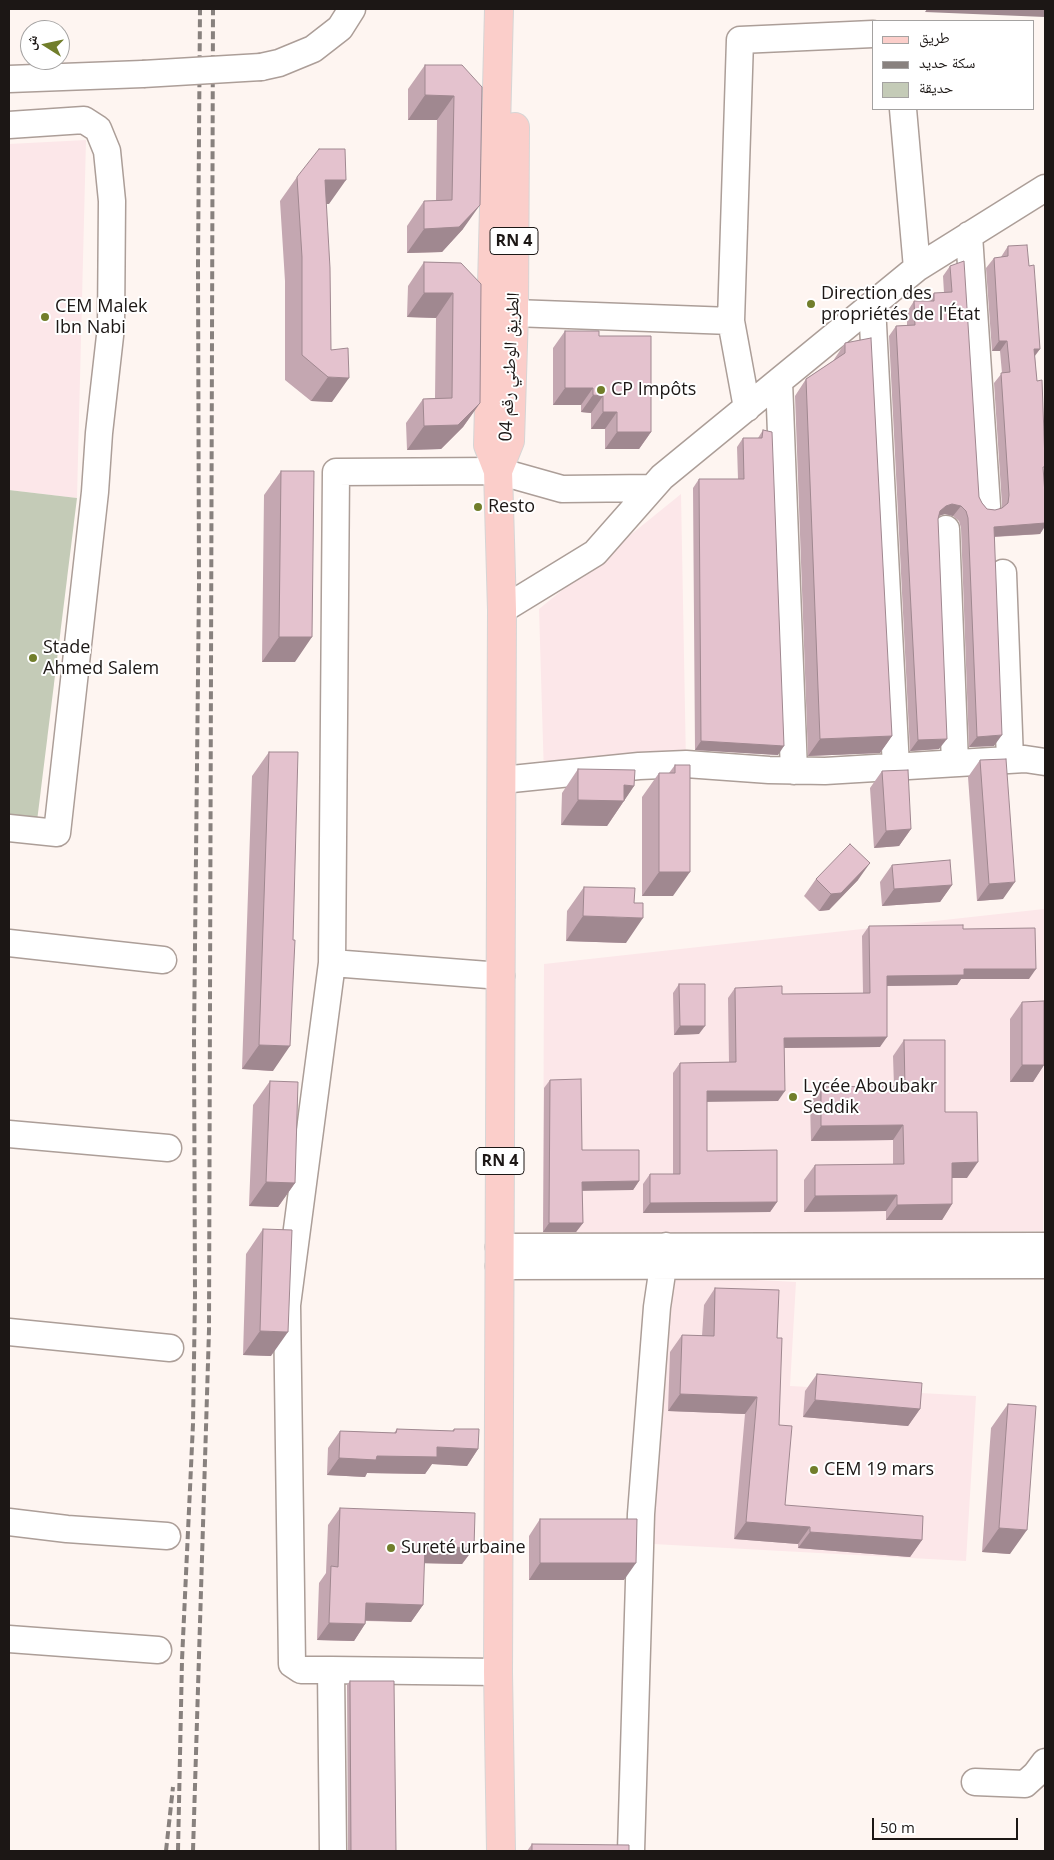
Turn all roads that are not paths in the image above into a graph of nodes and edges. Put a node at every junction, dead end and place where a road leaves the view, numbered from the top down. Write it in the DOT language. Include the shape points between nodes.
graph roads {
  1 [pos="352,9"];
  2 [pos="499,9"];
  3 [pos="516,9"];
  4 [pos="872,34"];
  5 [pos="9,79"];
  6 [pos="903,110"];
  7 [pos="9,125"];
  8 [pos="1045,188"];
  9 [pos="969,235"];
  10 [pos="917,268"];
  11 [pos="872,305"];
  12 [pos="514,313"];
  13 [pos="730,321"];
  14 [pos="778,381"];
  15 [pos="747,408"];
  16 [pos="498,470"];
  17 [pos="652,488"];
  18 [pos="987,506"];
  19 [pos="946,529"];
  20 [pos="1003,573"];
  21 [pos="502,610"];
  22 [pos="1010,760"];
  23 [pos="1045,762"];
  24 [pos="955,763"];
  25 [pos="896,767"];
  26 [pos="794,770"];
  27 [pos="502,780"];
  28 [pos="9,828"];
  29 [pos="9,943"];
  30 [pos="163,960"];
  31 [pos="332,963"];
  32 [pos="501,976"];
  33 [pos="9,1134"];
  34 [pos="168,1148"];
  35 [pos="1045,1246"];
  36 [pos="664,1256"];
  37 [pos="499,1257"];
  38 [pos="1045,1266"];
  39 [pos="9,1332"];
  40 [pos="170,1348"];
  41 [pos="9,1522"];
  42 [pos="167,1536"];
  43 [pos="9,1639"];
  44 [pos="158,1650"];
  45 [pos="331,1670"];
  46 [pos="498,1672"];
  47 [pos="1045,1762"];
  48 [pos="975,1782"];
  49 [pos="332,1851"];
  50 [pos="501,1851"];
  51 [pos="631,1851"];
  1 -- 5 [label="street, bridge" via="340,28 314,48 262,67"];
  2 -- 16 [label="main road, الطريق الوطني رقم 04 / RN 4" via="488,445"];
  3 -- 12 [label="main road, الطريق الوطني رقم 04 / RN 4"];
  4 -- 13 [label="street" via="740,40"];
  6 -- 10 [label="street"];
  7 -- 28 [label="street" via="84,120 98,129 107,151 112,200 111,327 57,833"];
  8 -- 9 [label="street"];
  9 -- 10 [label="street"];
  9 -- 18 [label="street"];
  10 -- 11 [label="street"];
  11 -- 14 [label="street"];
  11 -- 25 [label="street"];
  12 -- 13 [label="street"];
  12 -- 16 [label="main road, الطريق الوطني رقم 04 / RN 4" via="510,442"];
  13 -- 15 [label="street"];
  14 -- 15 [label="street"];
  14 -- 26 [label="street"];
  15 -- 17 [label="street"];
  16 -- 17 [label="street" via="562,489"];
  16 -- 21 [label="main road, RN 4"];
  16 -- 31 [label="street" via="336,472"];
  17 -- 21 [label="street" via="595,553"];
  19 -- 24 [label="street"];
  20 -- 22 [label="street"];
  21 -- 27 [label="main road, RN 4"];
  22 -- 23 [label="street"];
  22 -- 24 [label="street"];
  24 -- 25 [label="street"];
  25 -- 26 [label="street"];
  26 -- 27 [label="street" via="677,764"];
  27 -- 32 [label="main road, RN 4"];
  29 -- 30 [label="street"];
  31 -- 32 [label="street"];
  31 -- 45 [label="street" via="287,1305 292,1664 301,1670"];
  32 -- 37 [label="main road, RN 4"];
  33 -- 34 [label="street"];
  35 -- 36 [label="street"];
  36 -- 37 [label="street"];
  36 -- 38 [label="street"];
  36 -- 51 [label="street" via="641,1514"];
  37 -- 46 [label="main road, RN 4"];
  39 -- 40 [label="street"];
  41 -- 42 [label="street"];
  43 -- 44 [label="street"];
  45 -- 46 [label="street"];
  45 -- 49 [label="street"];
  46 -- 50 [label="main road, RN 4"];
  47 -- 48 [label="street" via="1025,1784"];
}
